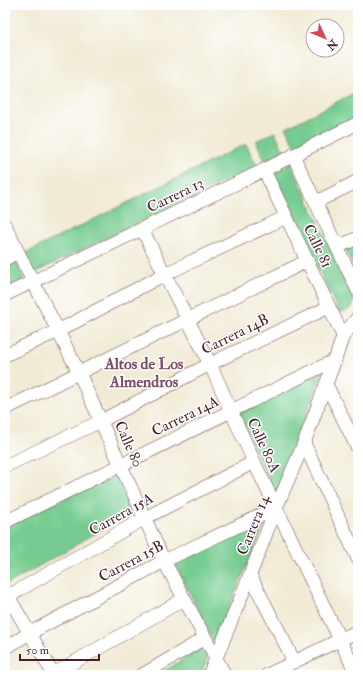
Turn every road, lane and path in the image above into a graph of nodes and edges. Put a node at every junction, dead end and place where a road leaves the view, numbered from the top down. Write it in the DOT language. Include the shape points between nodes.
graph roads {
  1 [pos="358,122"];
  2 [pos="293,155"];
  3 [pos="264,170"];
  4 [pos="358,181"];
  5 [pos="316,202"];
  6 [pos="286,216"];
  7 [pos="5,225"];
  8 [pos="142,229"];
  9 [pos="358,238"];
  10 [pos="337,247"];
  11 [pos="18,252"];
  12 [pos="5,259"];
  13 [pos="307,260"];
  14 [pos="165,274"];
  15 [pos="33,281"];
  16 [pos="358,291"];
  17 [pos="5,295"];
  18 [pos="329,307"];
  19 [pos="188,319"];
  20 [pos="358,319"];
  21 [pos="58,331"];
  22 [pos="343,336"];
  23 [pos="5,355"];
  24 [pos="335,360"];
  25 [pos="210,364"];
  26 [pos="79,373"];
  27 [pos="326,384"];
  28 [pos="5,409"];
  29 [pos="231,411"];
  30 [pos="101,422"];
  31 [pos="304,443"];
  32 [pos="358,449"];
  33 [pos="254,462"];
  34 [pos="121,465"];
  35 [pos="5,466"];
  36 [pos="276,508"];
  37 [pos="145,518"];
  38 [pos="5,522"];
  39 [pos="358,559"];
  40 [pos="164,561"];
  41 [pos="250,575"];
  42 [pos="6,595"];
  43 [pos="184,599"];
  44 [pos="358,631"];
  45 [pos="30,633"];
  46 [pos="205,638"];
  47 [pos="340,640"];
  48 [pos="5,648"];
  49 [pos="216,658"];
  50 [pos="294,661"];
  51 [pos="53,675"];
  52 [pos="142,675"];
  53 [pos="209,675"];
  54 [pos="225,675"];
  55 [pos="267,675"];
  56 [pos="357,675"];
  1 -- 2 [label="street, Carrera 13"];
  2 -- 3 [label="street, Carrera 13"];
  2 -- 5 [label="street, Calle 81"];
  3 -- 6 [label="street, Calle 81"];
  3 -- 8 [label="street, Carrera 13"];
  4 -- 5 [label="street"];
  5 -- 10 [label="street, Calle 81"];
  6 -- 13 [label="street, Calle 81"];
  6 -- 14 [label="street"];
  7 -- 11 [label="street, Calle 80"];
  8 -- 14 [label="street, Calle 80A"];
  8 -- 15 [label="street, Carrera 13"];
  9 -- 10 [label="street"];
  10 -- 16 [label="street, Calle 81"];
  11 -- 12 [label="street"];
  11 -- 15 [label="street, Calle 80"];
  13 -- 18 [label="street, Calle 81"];
  13 -- 19 [label="street"];
  14 -- 19 [label="street, Calle 80A"];
  14 -- 21 [label="street"];
  15 -- 17 [label="street, Carrera 13"];
  15 -- 21 [label="street, Calle 80"];
  18 -- 22 [label="street, Calle 81"];
  18 -- 25 [label="street, Carrera 14B"];
  19 -- 25 [label="street, Calle 80A"];
  19 -- 26 [label="street"];
  20 -- 22 [label="street, Carrera 14"];
  21 -- 23 [label="street"];
  21 -- 26 [label="street, Calle 80"];
  22 -- 24 [label="street, Carrera 14"];
  24 -- 27 [label="street, Carrera 14"];
  24 -- 29 [label="street, Carrera 14A"];
  25 -- 29 [label="street, Calle 80A"];
  25 -- 30 [label="street, Carrera 14B"];
  26 -- 28 [label="street"];
  26 -- 30 [label="street, Calle 80"];
  27 -- 31 [label="street, Carrera 14"];
  27 -- 32 [label="street"];
  29 -- 33 [label="street, Calle 80A"];
  29 -- 34 [label="street, Carrera 14A"];
  30 -- 34 [label="street, Calle 80"];
  30 -- 35 [label="street, Carrera 14B"];
  31 -- 36 [label="street, Carrera 14"];
  31 -- 39 [label="street"];
  33 -- 36 [label="street, Calle 80A"];
  33 -- 37 [label="street, Carrera 15A"];
  34 -- 37 [label="street, Calle 80"];
  34 -- 38 [label="street, Carrera 14A"];
  36 -- 40 [label="street, Carrera 15B"];
  36 -- 41 [label="street, Carrera 14"];
  36 -- 47 [label="street, Calle 80A"];
  37 -- 40 [label="street, Calle 80"];
  37 -- 42 [label="street, Carrera 15A"];
  40 -- 43 [label="street, Calle 80"];
  40 -- 45 [label="street, Carrera 15B"];
  41 -- 49 [label="street, Carrera 14"];
  41 -- 50 [label="street"];
  42 -- 45 [label="street"];
  43 -- 46 [label="street, Calle 80"];
  43 -- 51 [label="street"];
  44 -- 47 [label="street"];
  45 -- 48 [label="street, Carrera 15B"];
  45 -- 51 [label="street"];
  46 -- 49 [label="street, Calle 80"];
  46 -- 52 [label="street"];
  47 -- 50 [label="street"];
  47 -- 56 [label="street, Calle 80A"];
  49 -- 53 [label="street, Carrera 14"];
  49 -- 54 [label="street, Calle 80"];
  50 -- 55 [label="street"];
}
